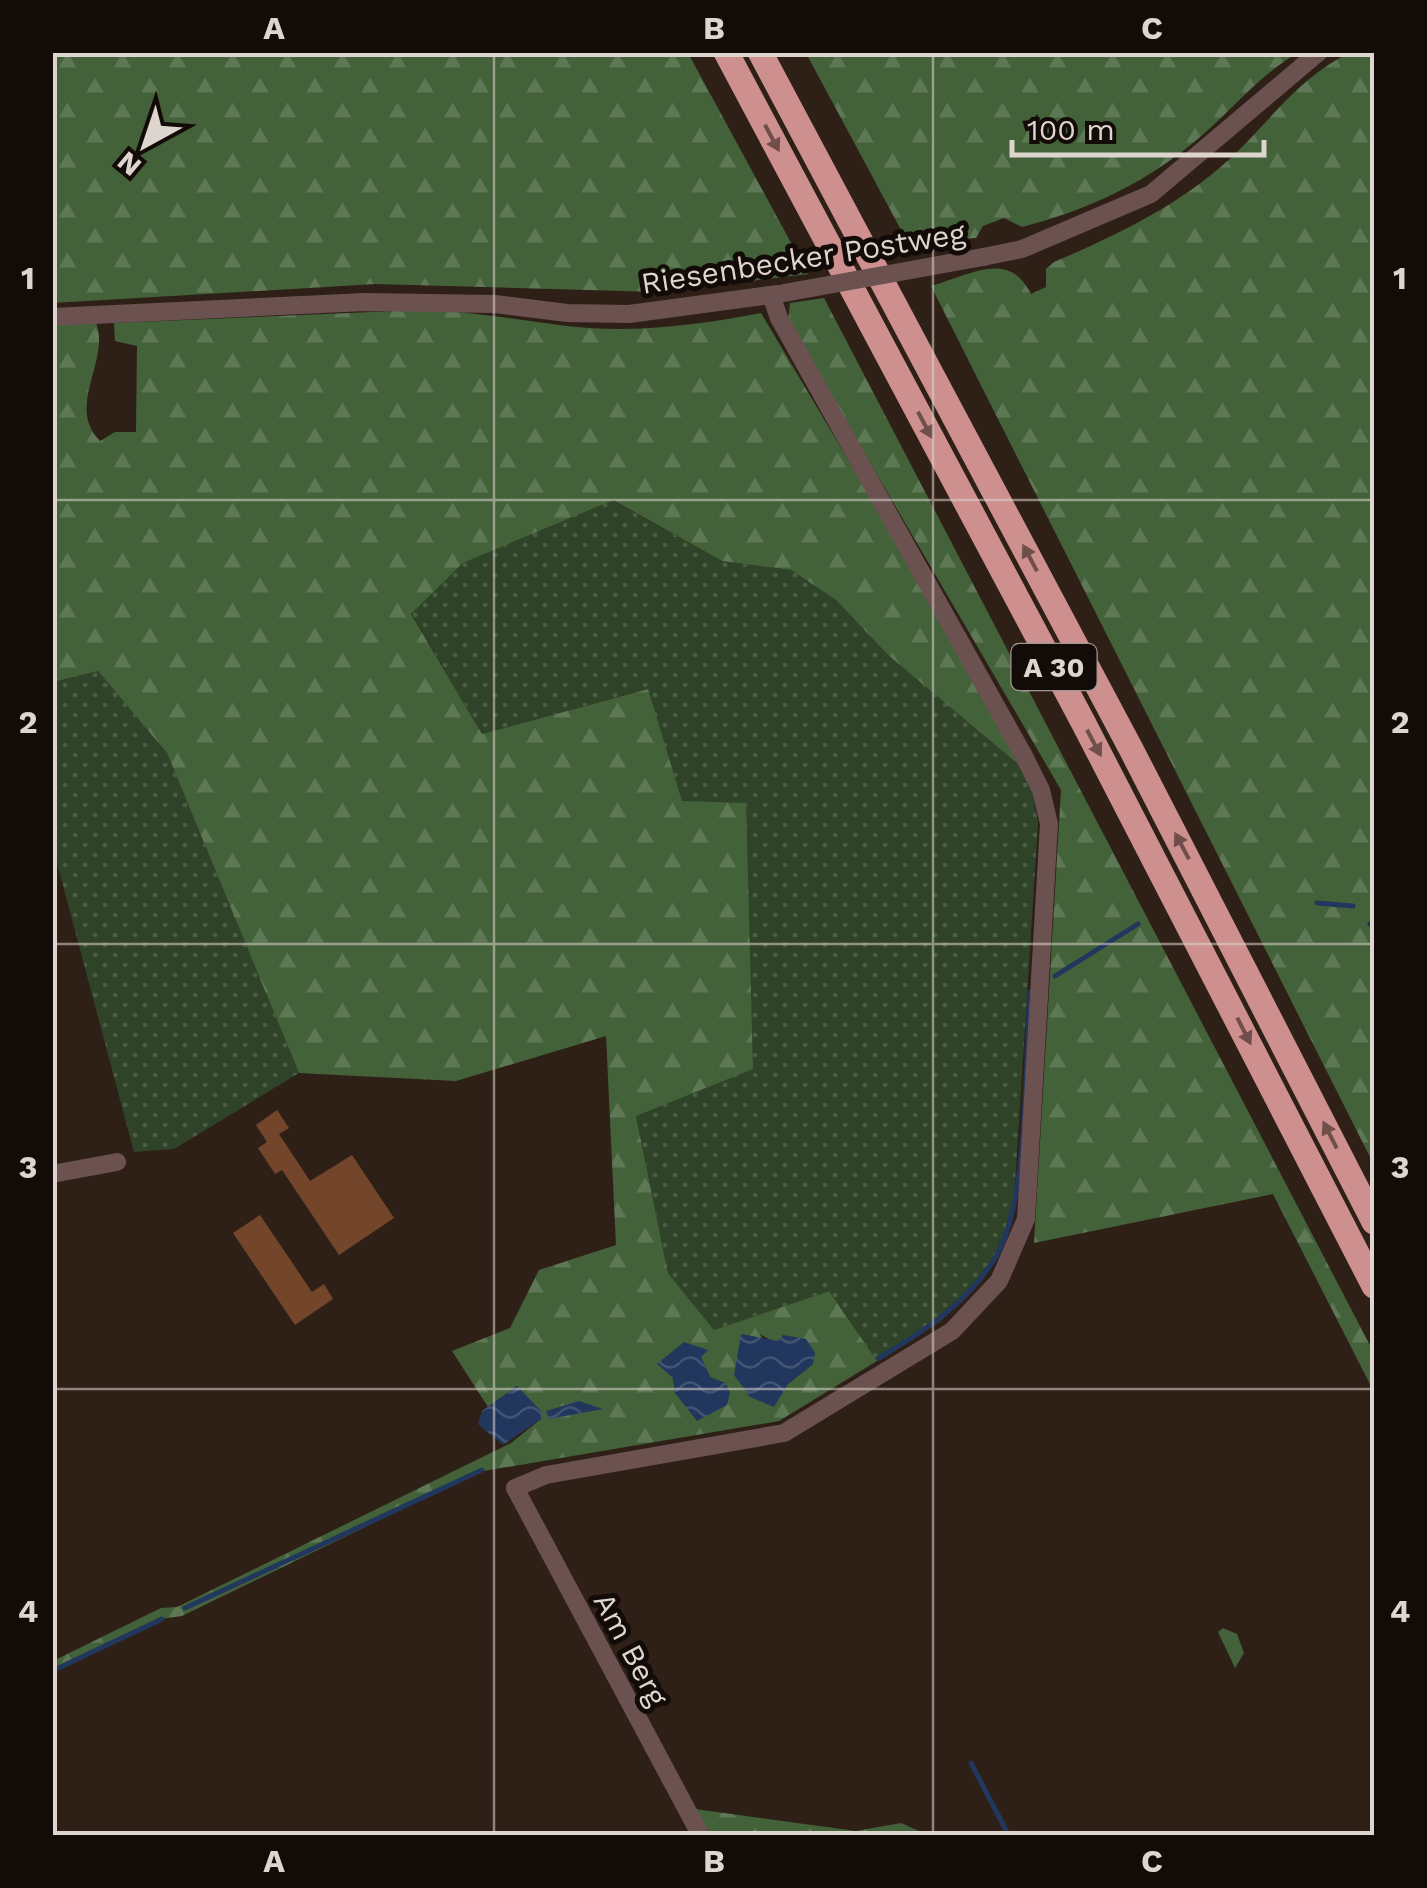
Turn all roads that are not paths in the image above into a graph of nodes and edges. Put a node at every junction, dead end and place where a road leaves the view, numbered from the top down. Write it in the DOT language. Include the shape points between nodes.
graph roads {
  1 [pos="726,52"];
  2 [pos="760,52"];
  3 [pos="1318,52"];
  4 [pos="777,294"];
  5 [pos="52,317"];
  6 [pos="117,1162"];
  7 [pos="52,1174"];
  8 [pos="1374,1222"];
  9 [pos="1374,1286"];
  10 [pos="701,1836"];
  1 -- 9 [label="highway, A 30, one-way"];
  8 -- 2 [label="highway, A 30, one-way" via="1131,748"];
  3 -- 4 [label="street, Riesenbecker Postweg, bridge" via="1151,194 1022,250"];
  4 -- 5 [label="street, Riesenbecker Postweg" via="629,314 364,302"];
  4 -- 10 [label="street, Am Berg" via="778,318 1041,790 1049,824 1026,1218 999,1281 952,1331 784,1433 546,1475 515,1488"];
  6 -- 7 [label="street"];
}
